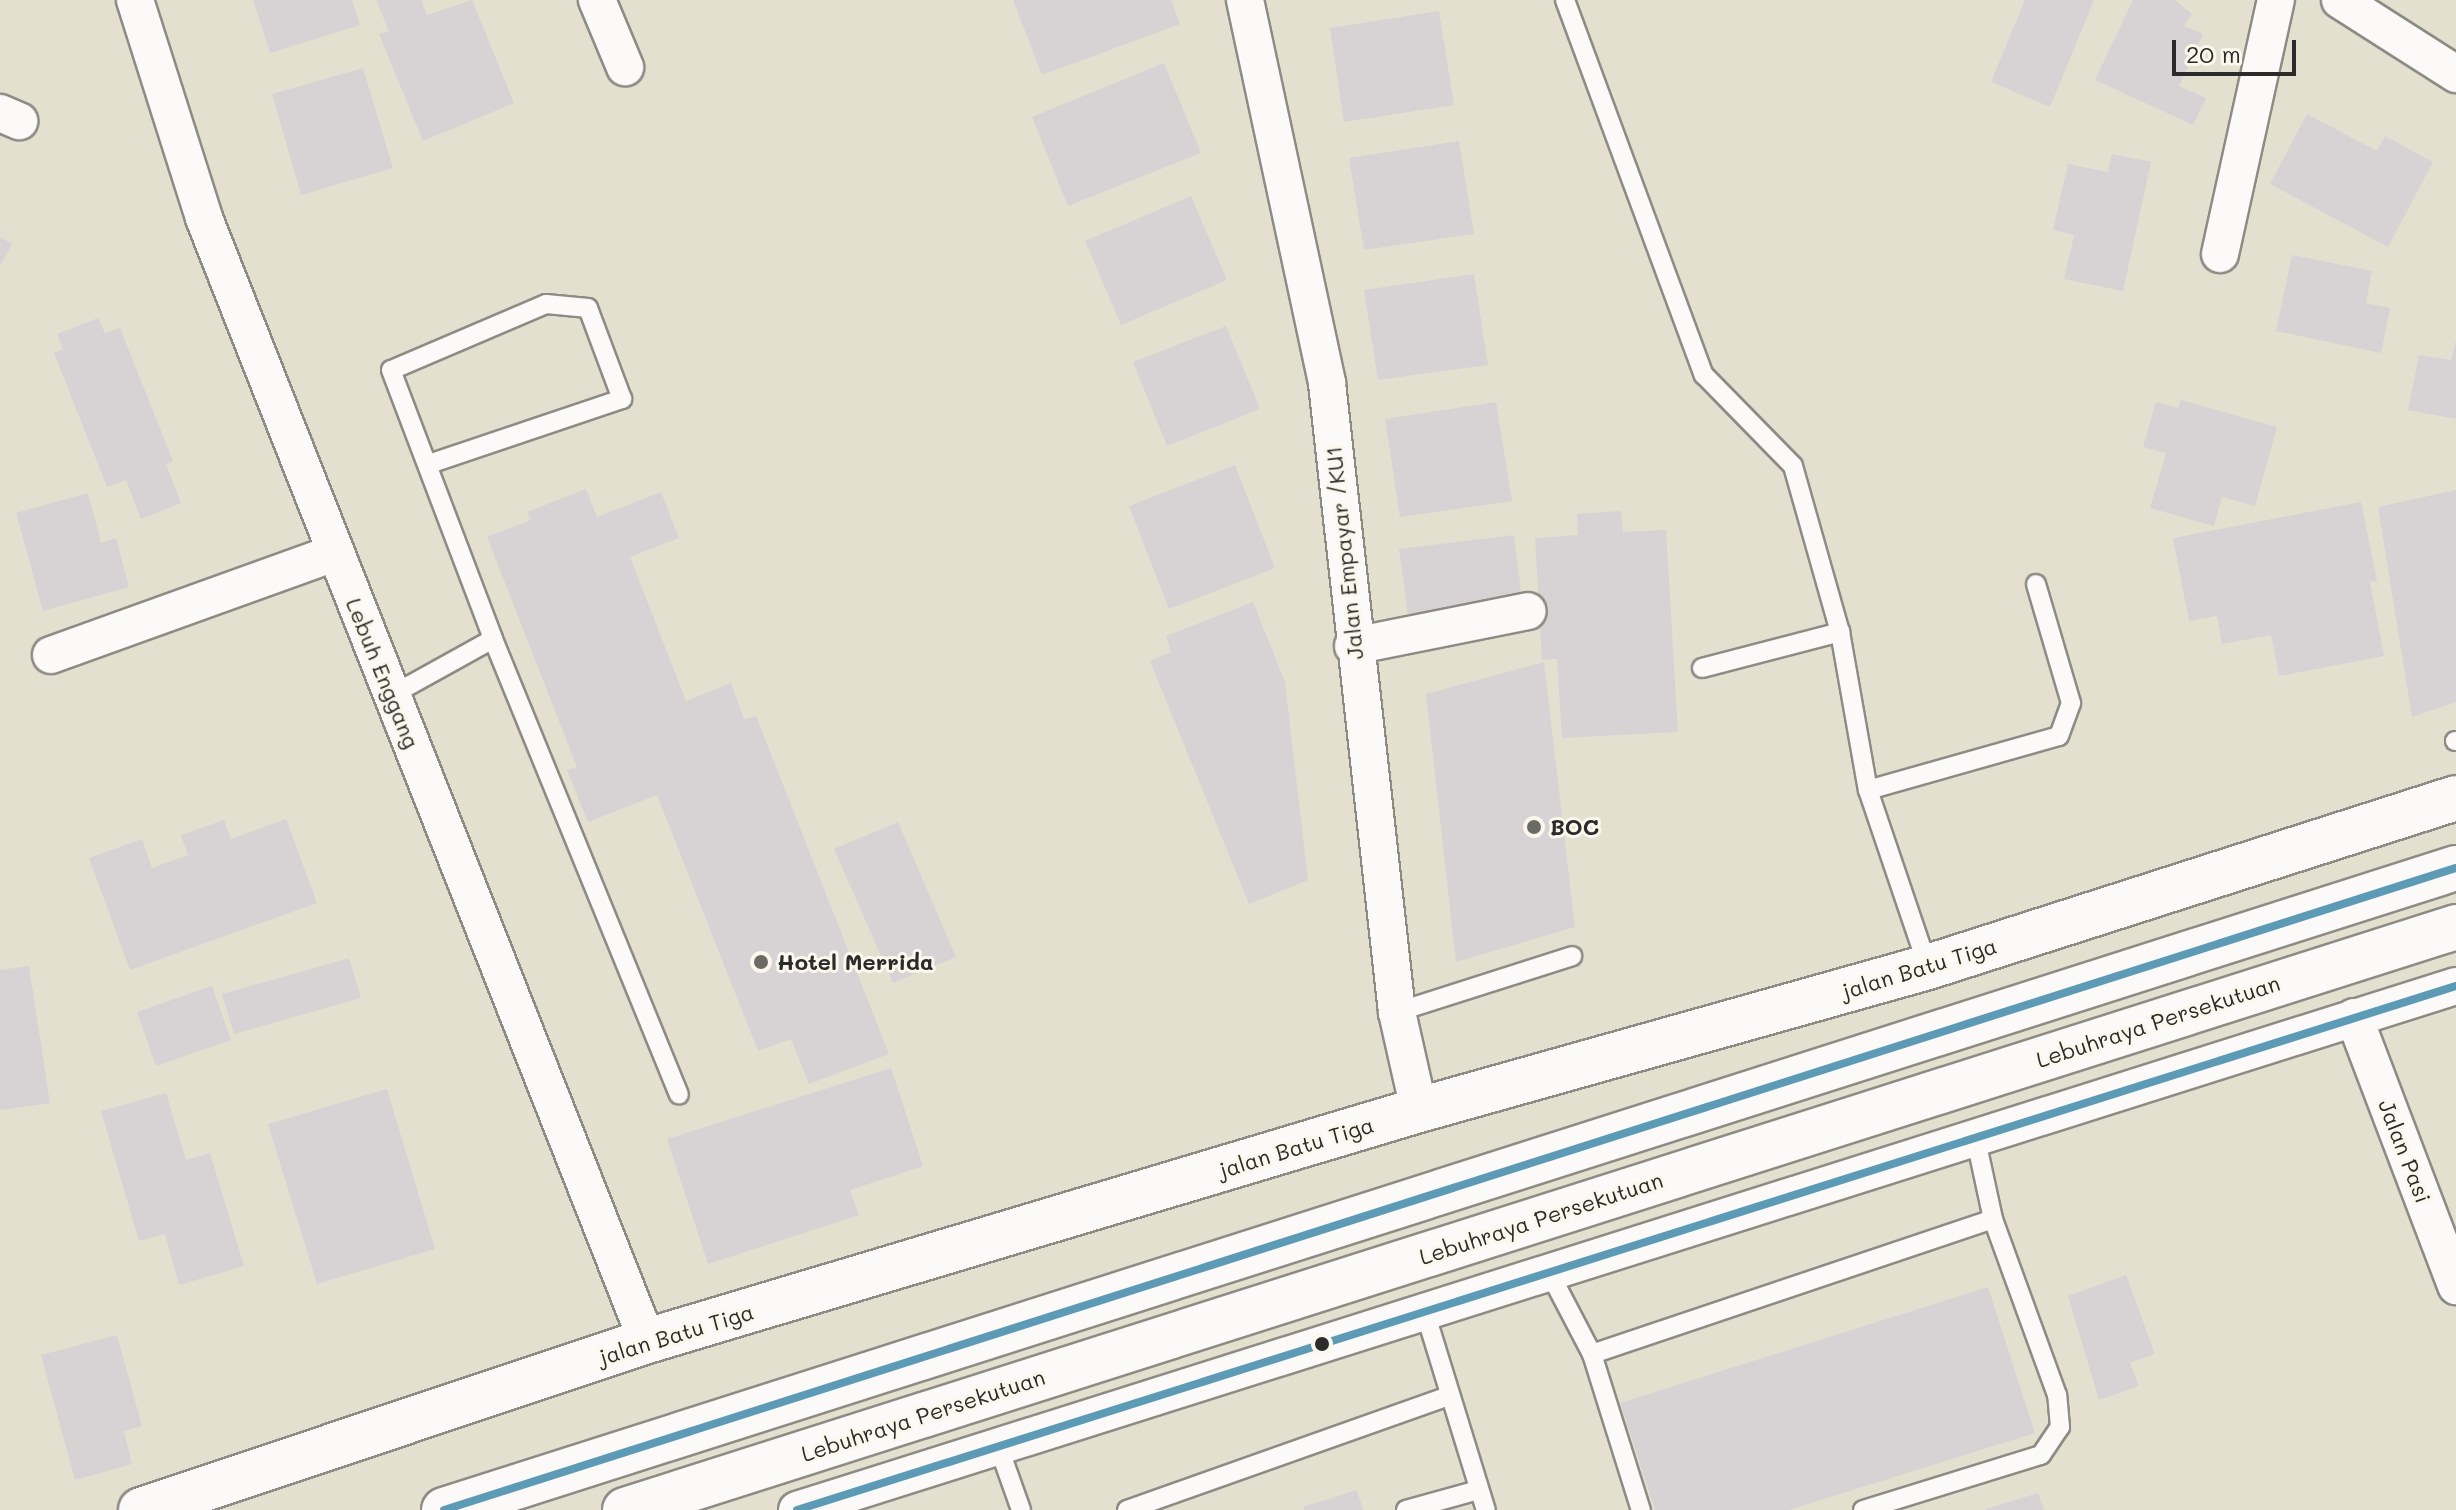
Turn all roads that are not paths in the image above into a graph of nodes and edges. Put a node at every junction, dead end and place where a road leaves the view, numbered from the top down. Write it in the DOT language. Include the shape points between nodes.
graph roads {
  1 [pos="135,0"];
  2 [pos="597,0"];
  3 [pos="1245,0"];
  4 [pos="1565,0"];
  5 [pos="2276,0"];
  6 [pos="2340,0"];
  7 [pos="625,67"];
  8 [pos="2456,74"];
  9 [pos="2220,254"];
  10 [pos="429,464"];
  11 [pos="335,553"];
  12 [pos="2036,584"];
  13 [pos="1528,611"];
  14 [pos="1840,632"];
  15 [pos="493,639"];
  16 [pos="1353,646"];
  17 [pos="51,655"];
  18 [pos="1702,668"];
  19 [pos="392,695"];
  20 [pos="1868,790"];
  21 [pos="2456,798"];
  22 [pos="2456,868"];
  23 [pos="2456,927"];
  24 [pos="1572,956"];
  25 [pos="1928,967"];
  26 [pos="2456,986"];
  27 [pos="1397,1012"];
  28 [pos="2354,1017"];
  29 [pos="679,1094"];
  30 [pos="1419,1110"];
  31 [pos="1975,1136"];
  32 [pos="1993,1219"];
  33 [pos="1548,1270"];
  34 [pos="2456,1286"];
  35 [pos="1424,1309"];
  36 [pos="647,1341"];
  37 [pos="1592,1354"];
  38 [pos="1449,1396"];
  39 [pos="998,1445"];
  40 [pos="1478,1490"];
  41 [pos="1166,1504"];
  42 [pos="141,1510"];
  43 [pos="444,1510"];
  44 [pos="625,1510"];
  45 [pos="797,1510"];
  46 [pos="1021,1510"];
  47 [pos="1127,1510"];
  48 [pos="1406,1510"];
  49 [pos="1486,1510"];
  50 [pos="1641,1510"];
  51 [pos="1863,1510"];
  1 -- 11 [label="street, Lebuh Enggang" via="204,218"];
  2 -- 7 [label="street"];
  3 -- 16 [label="street, Jalan Empayar /KU1" via="1327,383"];
  4 -- 14 [label="lane" via="1704,375 1793,466"];
  5 -- 9 [label="street"];
  6 -- 8 [label="street"];
  10 -- 10 [label="lane" via="622,399 588,308 546,304 391,370"];
  10 -- 15 [label="lane"];
  11 -- 17 [label="street"];
  11 -- 19 [label="street, Lebuh Enggang"];
  12 -- 20 [label="lane" via="2071,703 2059,736"];
  13 -- 16 [label="street"];
  14 -- 18 [label="lane"];
  14 -- 20 [label="lane"];
  15 -- 19 [label="lane"];
  15 -- 29 [label="lane"];
  16 -- 27 [label="street, Jalan Empayar /KU1"];
  19 -- 36 [label="street, Lebuh Enggang"];
  20 -- 25 [label="lane"];
  21 -- 25 [label="main road, jalan Batu Tiga"];
  22 -- 43 [label="main road"];
  23 -- 44 [label="main road, Lebuhraya Persekutuan"];
  24 -- 27 [label="lane"];
  25 -- 30 [label="main road, jalan Batu Tiga"];
  26 -- 28 [label="street"];
  27 -- 30 [label="street, Jalan Empayar /KU1"];
  28 -- 31 [label="street"];
  28 -- 34 [label="street, Jalan Pasi"];
  30 -- 36 [label="main road, jalan Batu Tiga"];
  31 -- 32 [label="lane"];
  31 -- 33 [label="street"];
  32 -- 37 [label="lane"];
  32 -- 51 [label="lane" via="2057,1395 2060,1427 2041,1455"];
  33 -- 35 [label="street"];
  33 -- 37 [label="lane"];
  35 -- 38 [label="lane"];
  35 -- 39 [label="street"];
  36 -- 42 [label="main road, jalan Batu Tiga"];
  37 -- 50 [label="lane"];
  38 -- 40 [label="lane"];
  38 -- 41 [label="lane"];
  39 -- 45 [label="street"];
  39 -- 46 [label="lane"];
  40 -- 48 [label="lane"];
  40 -- 49 [label="lane"];
  41 -- 47 [label="lane"];
}
